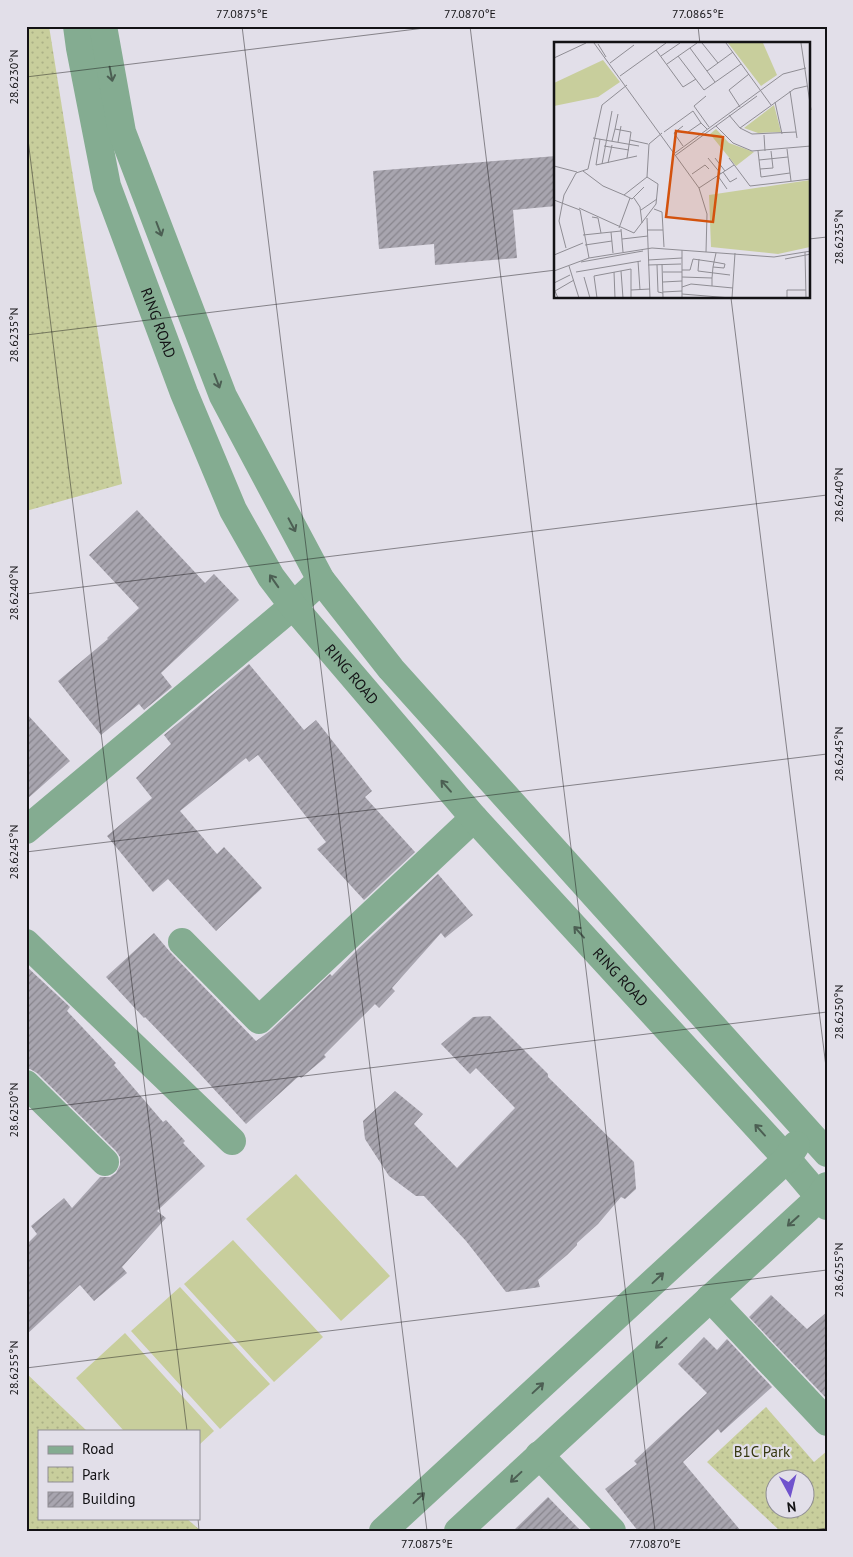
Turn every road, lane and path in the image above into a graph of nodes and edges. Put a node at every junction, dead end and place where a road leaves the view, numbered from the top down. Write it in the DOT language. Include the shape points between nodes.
graph roads {
  1 [pos="91,32"];
  2 [pos="321,580"];
  3 [pos="292,606"];
  4 [pos="474,818"];
  5 [pos="26,830"];
  6 [pos="182,942"];
  7 [pos="26,943"];
  8 [pos="26,1084"];
  9 [pos="807,1130"];
  10 [pos="232,1140"];
  11 [pos="827,1153"];
  12 [pos="786,1159"];
  13 [pos="105,1162"];
  14 [pos="824,1196"];
  15 [pos="710,1298"];
  16 [pos="827,1422"];
  17 [pos="539,1455"];
  18 [pos="383,1531"];
  19 [pos="458,1531"];
  20 [pos="612,1531"];
  1 -- 2 [label="street, RING ROAD, one-way" via="122,132 222,396"];
  3 -- 1 [label="street, RING ROAD, one-way" via="271,577 233,510 184,393 107,186"];
  2 -- 3 [label="street"];
  2 -- 9 [label="street, RING ROAD" via="391,669"];
  4 -- 3 [label="street, RING ROAD, one-way"];
  3 -- 5 [label="street"];
  4 -- 6 [label="street" via="258,1020"];
  12 -- 4 [label="street, RING ROAD, one-way"];
  7 -- 10 [label="street"];
  8 -- 13 [label="street"];
  9 -- 11 [label="street, RING ROAD"];
  9 -- 12 [label="street"];
  12 -- 14 [label="street, RING ROAD"];
  18 -- 12 [label="street, one-way"];
  14 -- 15 [label="street, one-way"];
  15 -- 16 [label="street"];
  15 -- 17 [label="street, one-way"];
  17 -- 19 [label="street, one-way"];
  17 -- 20 [label="street"];
}
